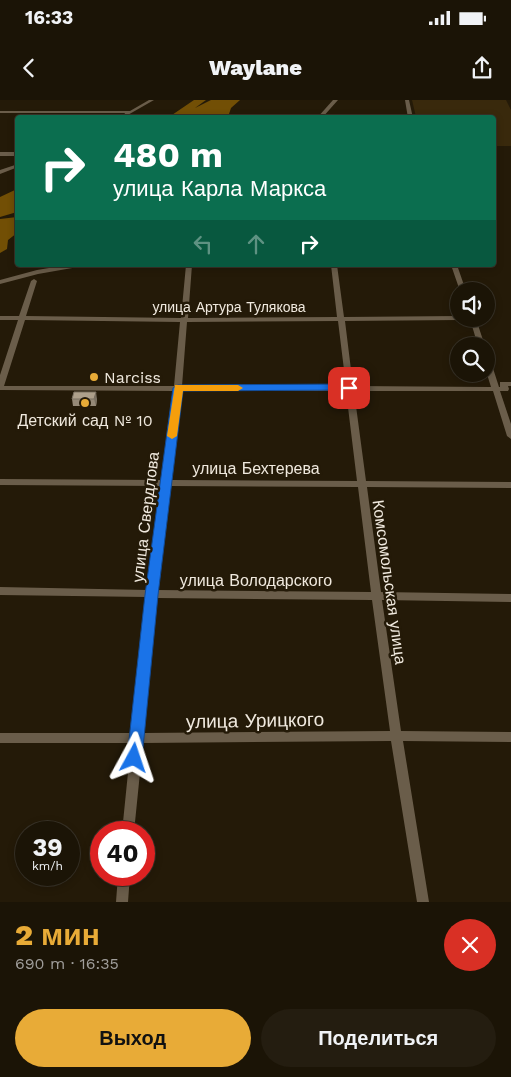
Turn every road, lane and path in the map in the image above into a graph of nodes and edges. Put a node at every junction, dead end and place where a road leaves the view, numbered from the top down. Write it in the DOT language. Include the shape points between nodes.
graph roads {
  1 [pos="152,100"];
  2 [pos="336,100"];
  3 [pos="407,100"];
  4 [pos="0,112"];
  5 [pos="131,112"];
  6 [pos="126,115"];
  7 [pos="323,115"];
  8 [pos="410,115"];
  9 [pos="0,154"];
  10 [pos="15,154"];
  11 [pos="15,166"];
  12 [pos="0,172"];
  13 [pos="66,267"];
  14 [pos="189,267"];
  15 [pos="334,267"];
  16 [pos="455,267"];
  17 [pos="34,281"];
  18 [pos="0,282"];
  19 [pos="460,282"];
  20 [pos="0,318"];
  21 [pos="22,318"];
  22 [pos="342,318"];
  23 [pos="450,318"];
  24 [pos="184,320"];
  25 [pos="495,380"];
  26 [pos="511,384"];
  27 [pos="0,387"];
  28 [pos="178,388"];
  29 [pos="349,388"];
  30 [pos="499,389"];
  31 [pos="511,436"];
  32 [pos="0,482"];
  33 [pos="166,483"];
  34 [pos="361,484"];
  35 [pos="511,485"];
  36 [pos="0,591"];
  37 [pos="152,595"];
  38 [pos="376,595"];
  39 [pos="511,598"];
  40 [pos="396,735"];
  41 [pos="0,738"];
  42 [pos="511,738"];
  43 [pos="136,739"];
  44 [pos="129,821"];
  45 [pos="123,886"];
  46 [pos="122,902"];
  47 [pos="423,902"];
  1 -- 5 [label="street"];
  2 -- 7 [label="street"];
  3 -- 8 [label="street"];
  4 -- 5 [label="street"];
  5 -- 6 [label="street"];
  9 -- 10 [label="street"];
  11 -- 12 [label="street"];
  13 -- 18 [label="street"];
  14 -- 24 [label="street, улица Свердлова"];
  15 -- 22 [label="street, Комсомольская улица"];
  16 -- 19 [label="street"];
  17 -- 21 [label="street"];
  20 -- 21 [label="street, улица Артура Тулякова"];
  21 -- 24 [label="street, улица Артура Тулякова"];
  21 -- 27 [label="street"];
  22 -- 23 [label="street, улица Артура Тулякова"];
  22 -- 24 [label="street, улица Артура Тулякова"];
  22 -- 29 [label="street, Комсомольская улица"];
  24 -- 28 [label="street, улица Свердлова"];
  25 -- 30 [label="street"];
  26 -- 30 [label="street" via="503,384 505,389"];
  27 -- 28 [label="street"];
  28 -- 29 [label="street"];
  28 -- 33 [label="street, улица Свердлова"];
  29 -- 30 [label="street"];
  29 -- 34 [label="street, Комсомольская улица"];
  30 -- 31 [label="street"];
  32 -- 33 [label="street, улица Бехтерева"];
  33 -- 34 [label="street, улица Бехтерева"];
  33 -- 37 [label="street, улица Свердлова"];
  34 -- 35 [label="street, улица Бехтерева"];
  34 -- 38 [label="street, Комсомольская улица"];
  36 -- 37 [label="street, улица Володарского"];
  37 -- 38 [label="street, улица Володарского"];
  37 -- 43 [label="street, улица Свердлова"];
  38 -- 39 [label="street, улица Володарского"];
  38 -- 40 [label="street, Комсомольская улица"];
  40 -- 42 [label="street, улица Урицкого"];
  40 -- 43 [label="street, улица Урицкого"];
  40 -- 47 [label="street, Комсомольская улица"];
  41 -- 43 [label="street, улица Урицкого"];
  43 -- 44 [label="street, улица Свердлова"];
  45 -- 46 [label="street"];
}
